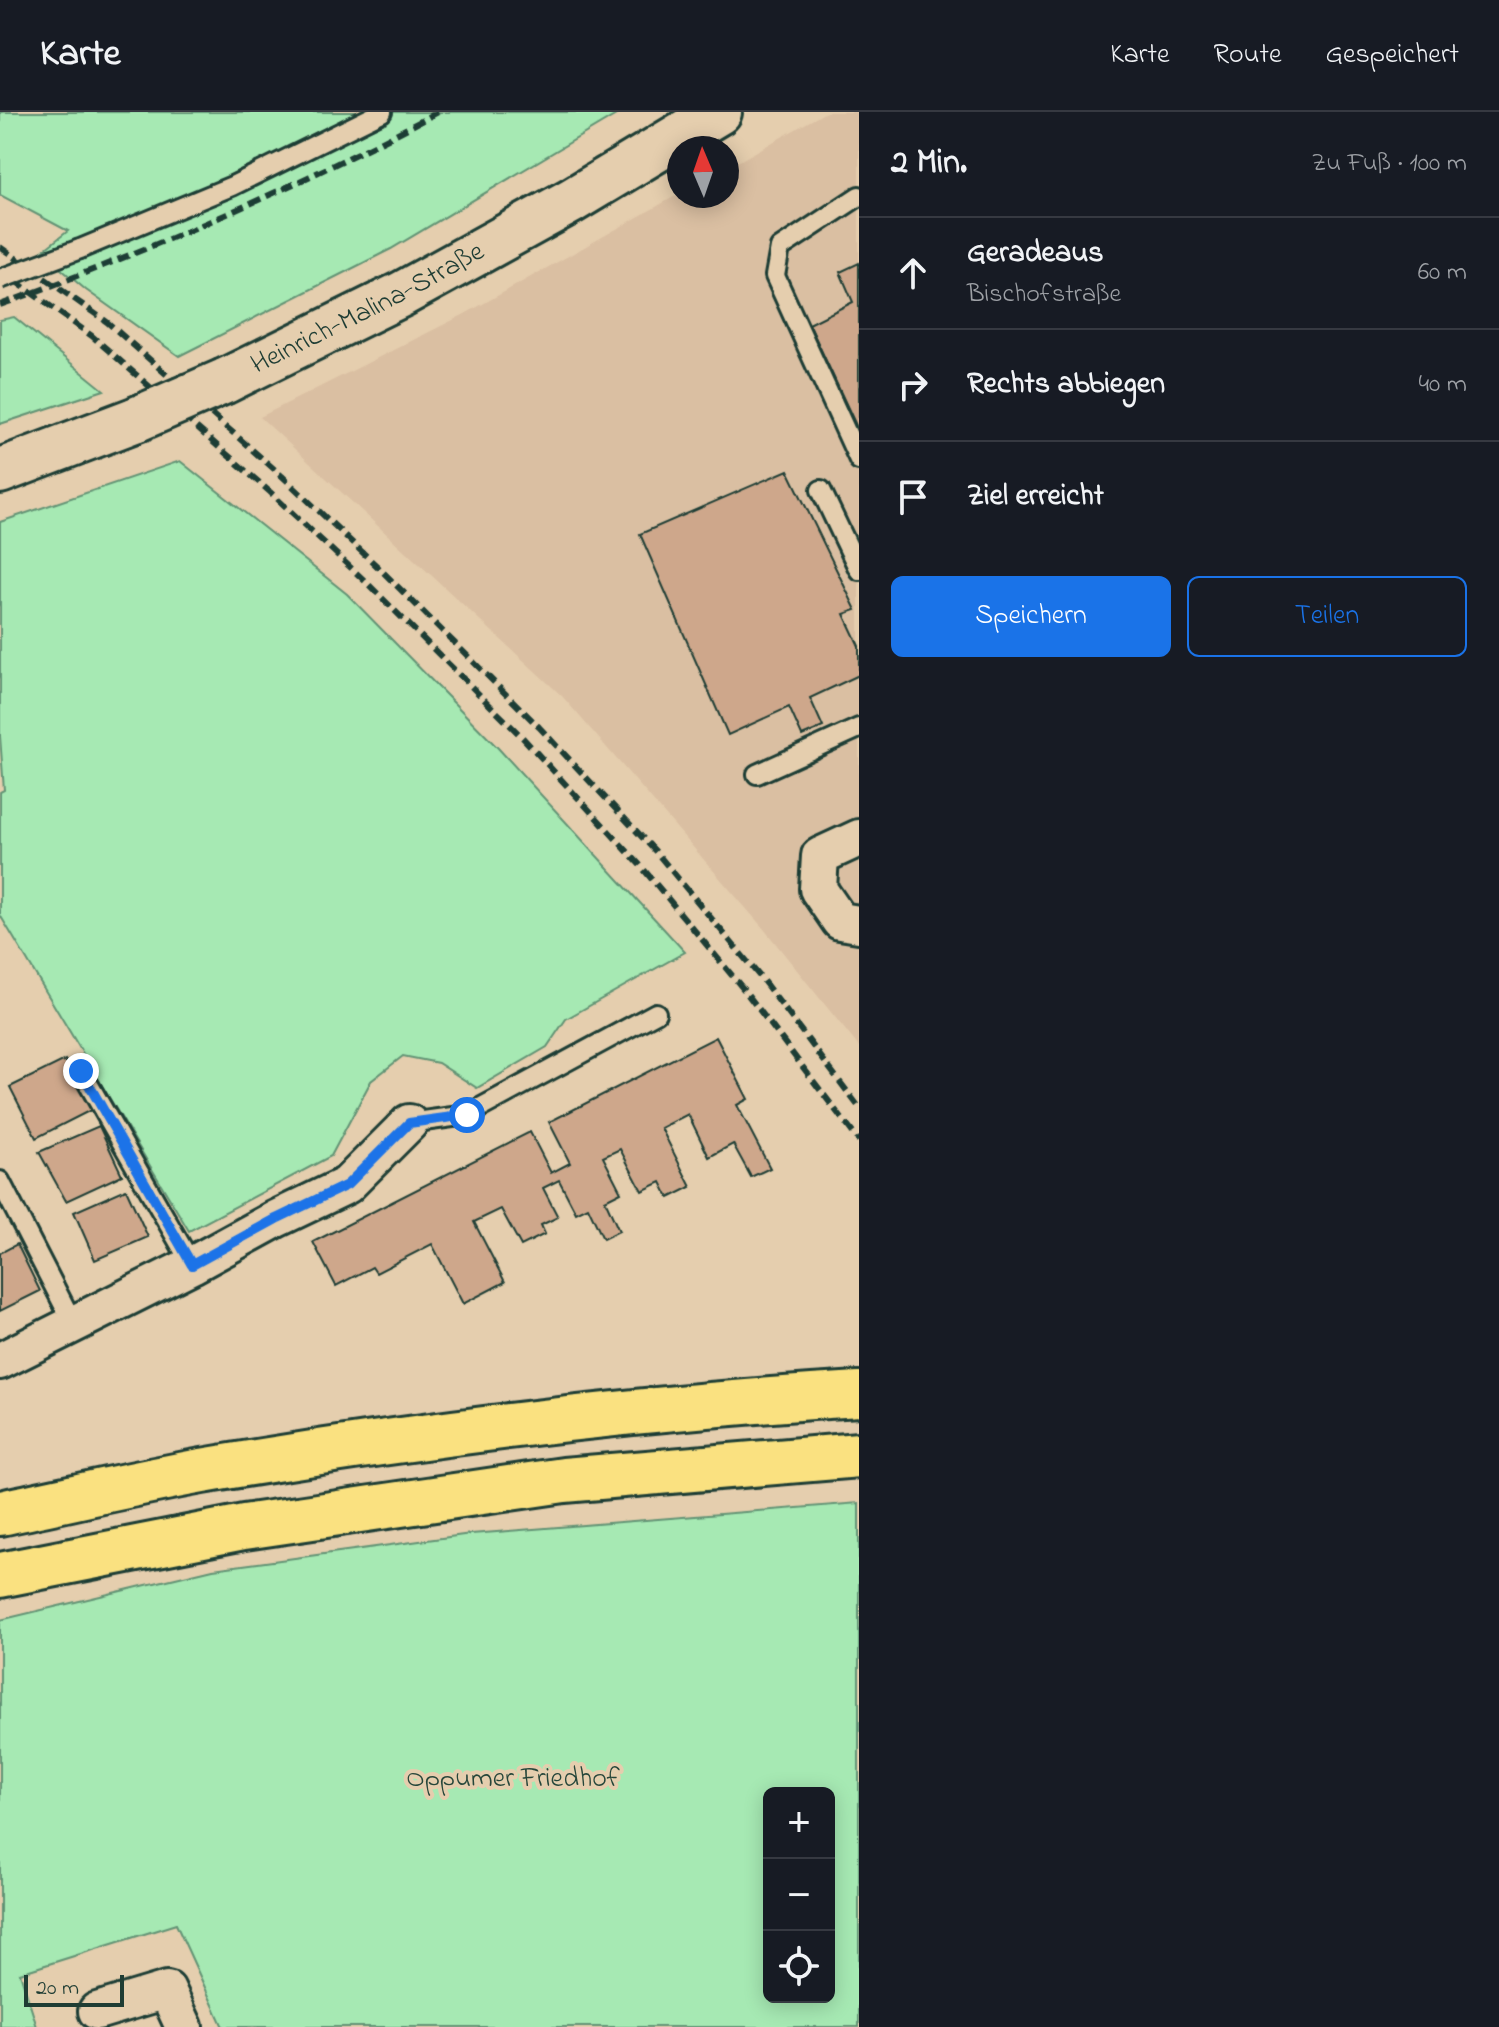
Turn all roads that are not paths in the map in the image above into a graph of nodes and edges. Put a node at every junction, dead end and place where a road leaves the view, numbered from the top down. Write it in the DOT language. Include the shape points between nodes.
graph roads {
  1 [pos="382,112"];
  2 [pos="719,112"];
  3 [pos="859,196"];
  4 [pos="0,279"];
  5 [pos="859,460"];
  6 [pos="0,471"];
  7 [pos="821,490"];
  8 [pos="859,570"];
  9 [pos="859,728"];
  10 [pos="757,774"];
  11 [pos="859,838"];
  12 [pos="859,924"];
  13 [pos="656,1013"];
  14 [pos="81,1071"];
  15 [pos="409,1123"];
  16 [pos="0,1181"];
  17 [pos="192,1265"];
  18 [pos="74,1325"];
  19 [pos="0,1361"];
  20 [pos="853,1394"];
  21 [pos="859,1455"];
  22 [pos="0,1513"];
  23 [pos="0,1575"];
  24 [pos="97,2011"];
  25 [pos="184,2027"];
  1 -- 4 [label="lane, bridge" via="232,186"];
  2 -- 6 [label="main road, Heinrich-Malina-Straße, bridge" via="415,287 225,381"];
  3 -- 5 [label="lane" via="780,248 775,276"];
  7 -- 8 [label="lane"];
  9 -- 10 [label="lane"];
  11 -- 12 [label="street" via="820,856 818,889 840,921"];
  13 -- 15 [label="lane" via="467,1115"];
  14 -- 17 [label="lane"];
  15 -- 17 [label="street" via="347,1185"];
  16 -- 18 [label="lane"];
  17 -- 18 [label="street"];
  18 -- 19 [label="street"];
  20 -- 22 [label="highway" via="594,1415 395,1442 201,1472"];
  21 -- 23 [label="highway" via="564,1480 244,1527"];
  24 -- 25 [label="street" via="167,1990"];
}
